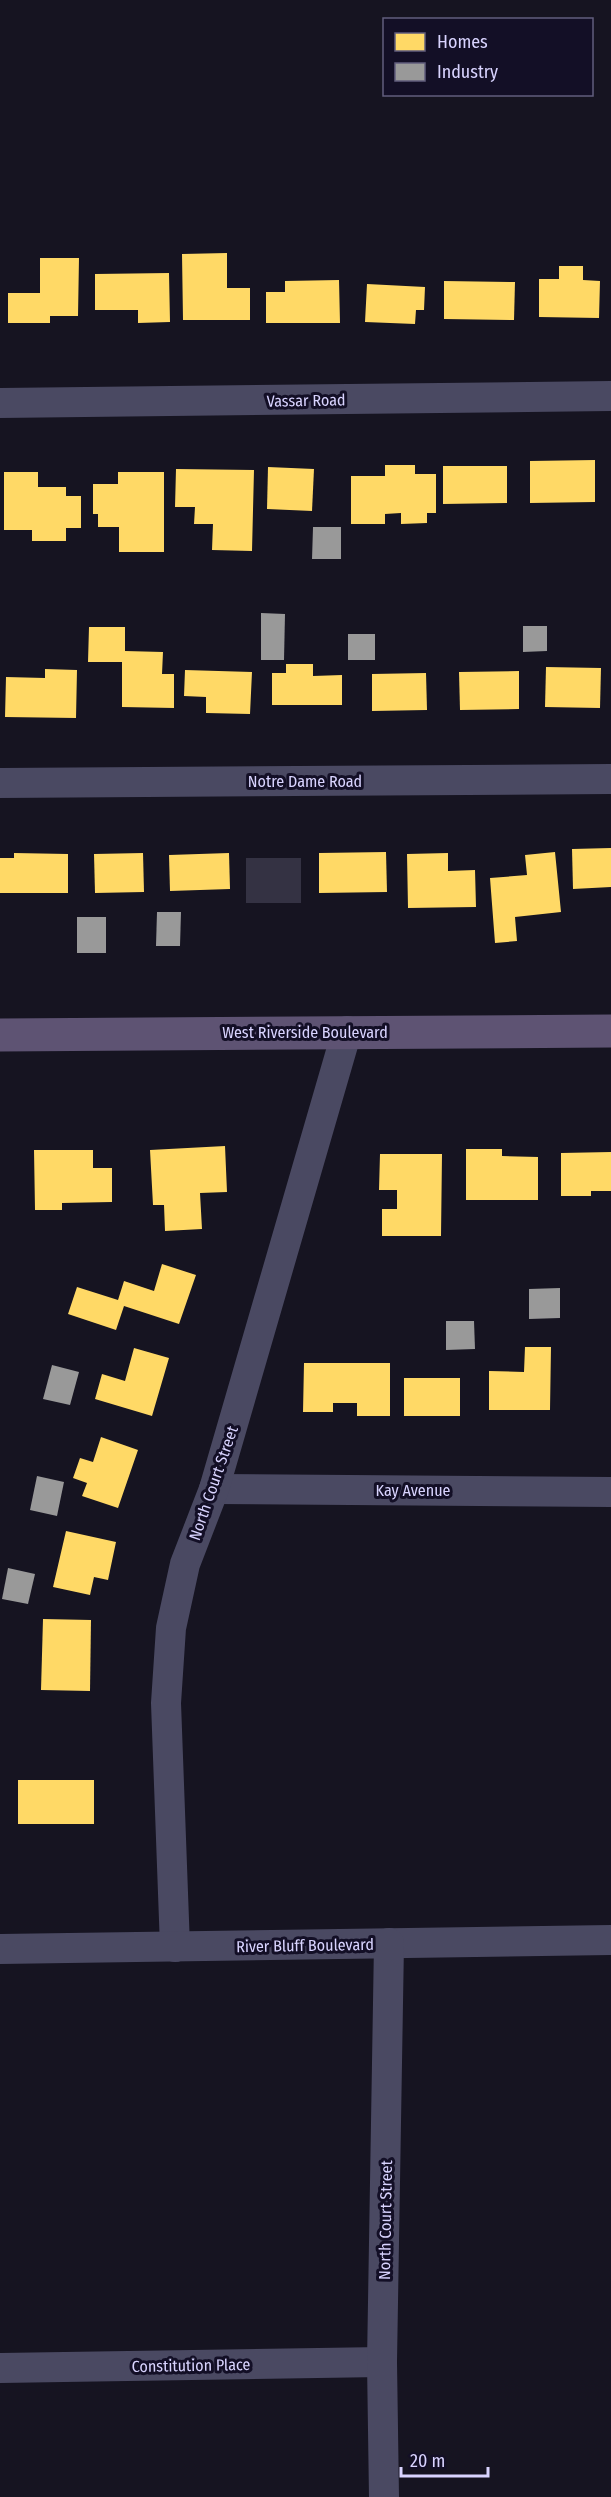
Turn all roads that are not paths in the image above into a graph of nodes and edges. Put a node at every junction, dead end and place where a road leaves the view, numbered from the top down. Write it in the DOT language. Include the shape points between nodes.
graph roads {
  1 [pos="611,396"];
  2 [pos="0,403"];
  3 [pos="611,779"];
  4 [pos="0,783"];
  5 [pos="347,1031"];
  6 [pos="611,1031"];
  7 [pos="0,1035"];
  8 [pos="214,1489"];
  9 [pos="611,1492"];
  10 [pos="611,1940"];
  11 [pos="389,1943"];
  12 [pos="175,1947"];
  13 [pos="0,1949"];
  14 [pos="382,2361"];
  15 [pos="0,2368"];
  16 [pos="384,2497"];
  1 -- 2 [label="street, Vassar Road"];
  3 -- 4 [label="street, Notre Dame Road"];
  5 -- 6 [label="main road, West Riverside Boulevard"];
  5 -- 7 [label="main road, West Riverside Boulevard"];
  5 -- 8 [label="street, North Court Street"];
  8 -- 9 [label="street, Kay Avenue"];
  8 -- 12 [label="street, North Court Street" via="185,1564 171,1628 166,1704"];
  10 -- 11 [label="street, River Bluff Boulevard"];
  11 -- 12 [label="street, River Bluff Boulevard"];
  11 -- 14 [label="street, North Court Street"];
  12 -- 13 [label="street, River Bluff Boulevard"];
  14 -- 15 [label="street, Constitution Place"];
  14 -- 16 [label="street, North Court Street"];
}
